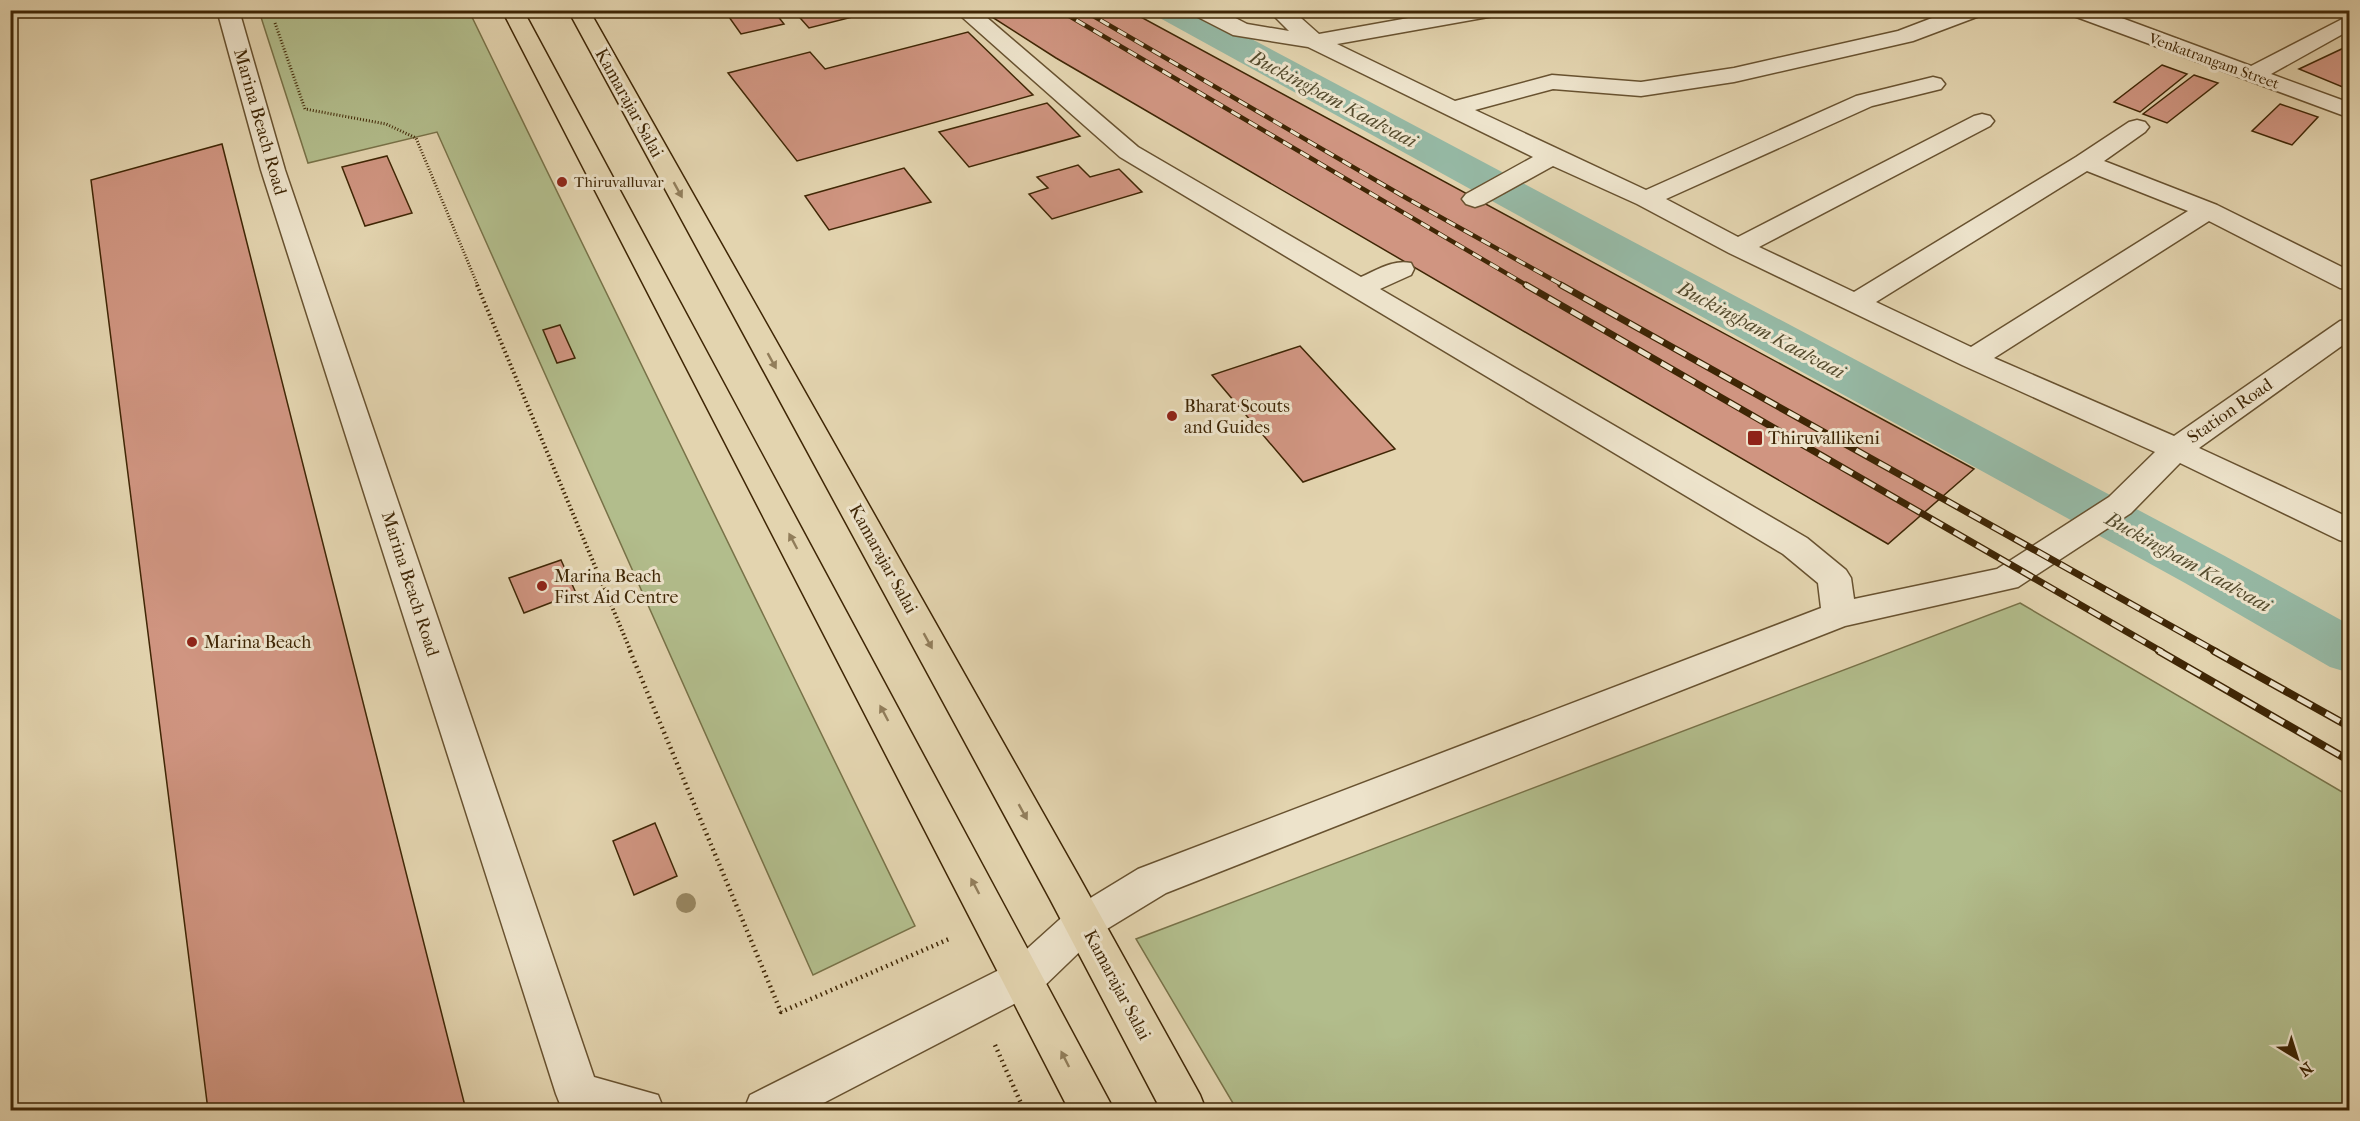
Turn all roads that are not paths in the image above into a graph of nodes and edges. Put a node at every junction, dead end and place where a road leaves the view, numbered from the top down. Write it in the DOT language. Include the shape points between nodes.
graph roads {
  1 [pos="228,10"];
  2 [pos="512,10"];
  3 [pos="578,10"];
  4 [pos="964,10"];
  5 [pos="1202,10"];
  6 [pos="1278,10"];
  7 [pos="1494,10"];
  8 [pos="1974,10"];
  9 [pos="2079,10"];
  10 [pos="2349,21"];
  11 [pos="1314,41"];
  12 [pos="2252,75"];
  13 [pos="1934,84"];
  14 [pos="1452,109"];
  15 [pos="2349,111"];
  16 [pos="1982,120"];
  17 [pos="2137,127"];
  18 [pos="1552,158"];
  19 [pos="2085,162"];
  20 [pos="1475,199"];
  21 [pos="1646,199"];
  22 [pos="2208,210"];
  23 [pos="1738,247"];
  24 [pos="1401,269"];
  25 [pos="2349,282"];
  26 [pos="1360,288"];
  27 [pos="1855,303"];
  28 [pos="2349,327"];
  29 [pos="1972,359"];
  30 [pos="2176,449"];
  31 [pos="2349,532"];
  32 [pos="1839,615"];
  33 [pos="1083,923"];
  34 [pos="1024,978"];
  35 [pos="642,1110"];
  36 [pos="766,1110"];
  37 [pos="1092,1110"];
  38 [pos="1184,1110"];
  1 -- 35 [label="street, Marina Beach Road" via="273,170 578,1094"];
  34 -- 2 [label="main road, one-way"];
  3 -- 33 [label="main road, Kamarajar Salai, one-way"];
  4 -- 26 [label="street" via="1129,152"];
  5 -- 11 [label="street" via="1241,30"];
  6 -- 11 [label="street"];
  7 -- 11 [label="street"];
  8 -- 14 [label="street" via="1905,36 1734,75 1641,88 1552,82"];
  9 -- 12 [label="street, Venkatrangam Street"];
  10 -- 12 [label="street"];
  11 -- 14 [label="street"];
  12 -- 15 [label="street, Venkatrangam Street"];
  13 -- 21 [label="street" via="1864,101"];
  14 -- 18 [label="street"];
  16 -- 23 [label="street"];
  17 -- 19 [label="street"];
  18 -- 20 [label="street"];
  18 -- 21 [label="street"];
  19 -- 22 [label="street"];
  19 -- 27 [label="street"];
  21 -- 23 [label="street"];
  22 -- 25 [label="street"];
  22 -- 29 [label="street"];
  23 -- 27 [label="street"];
  24 -- 26 [label="street"];
  26 -- 32 [label="street" via="1795,546 1834,578"];
  27 -- 29 [label="street"];
  28 -- 30 [label="street, Station Road"];
  29 -- 30 [label="street"];
  30 -- 31 [label="street"];
  30 -- 32 [label="street, Station Road" via="2120,505 2006,579"];
  32 -- 33 [label="street" via="1152,881"];
  33 -- 34 [label="street"];
  33 -- 38 [label="main road, Kamarajar Salai"];
  34 -- 36 [label="street"];
  37 -- 34 [label="main road, one-way"];
}
